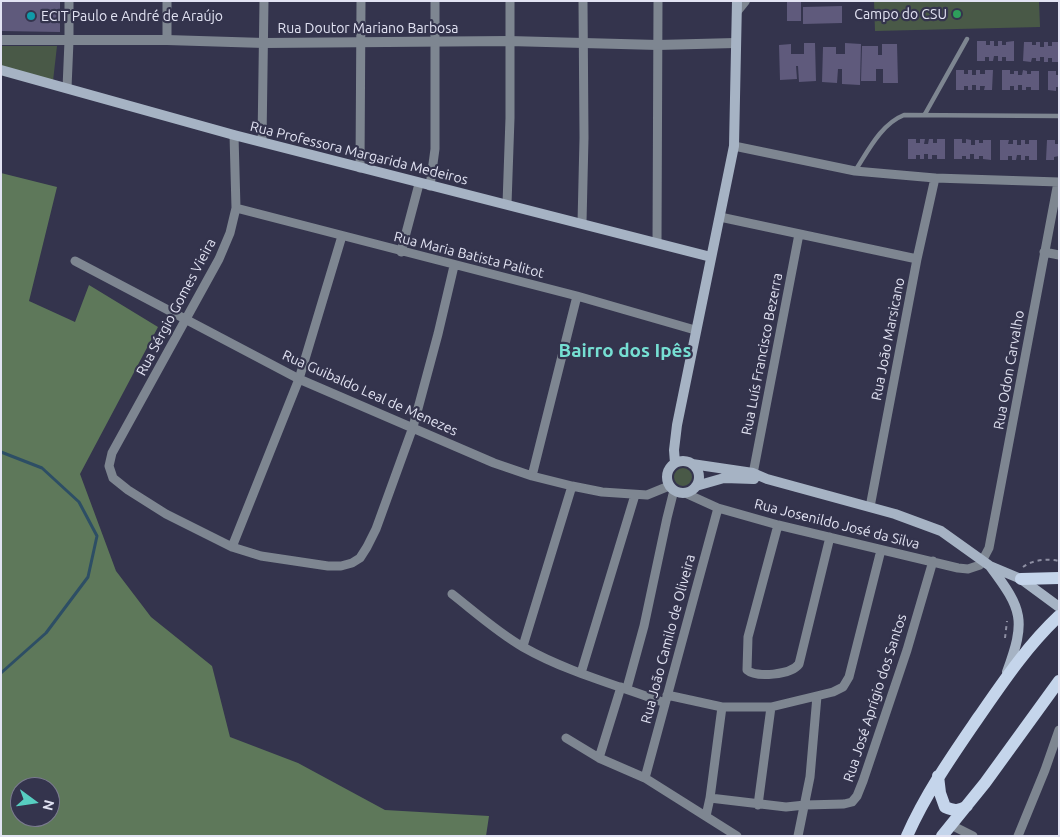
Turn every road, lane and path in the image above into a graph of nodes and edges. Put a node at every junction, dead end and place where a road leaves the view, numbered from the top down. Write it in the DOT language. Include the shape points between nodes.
graph roads {
  1 [pos="69,1"];
  2 [pos="167,1"];
  3 [pos="264,1"];
  4 [pos="361,1"];
  5 [pos="435,1"];
  6 [pos="510,1"];
  7 [pos="583,1"];
  8 [pos="658,1"];
  9 [pos="745,1"];
  10 [pos="737,6"];
  11 [pos="967,39"];
  12 [pos="1,40"];
  13 [pos="167,40"];
  14 [pos="69,41"];
  15 [pos="434,41"];
  16 [pos="510,41"];
  17 [pos="360,42"];
  18 [pos="582,42"];
  19 [pos="264,43"];
  20 [pos="735,43"];
  21 [pos="658,45"];
  22 [pos="1,70"];
  23 [pos="66,88"];
  24 [pos="925,114"];
  25 [pos="1059,116"];
  26 [pos="234,135"];
  27 [pos="262,142"];
  28 [pos="734,146"];
  29 [pos="360,168"];
  30 [pos="855,171"];
  31 [pos="935,178"];
  32 [pos="1058,182"];
  33 [pos="419,184"];
  34 [pos="430,186"];
  35 [pos="506,204"];
  36 [pos="236,208"];
  37 [pos="720,217"];
  38 [pos="582,223"];
  39 [pos="799,234"];
  40 [pos="342,236"];
  41 [pos="657,243"];
  42 [pos="401,252"];
  43 [pos="1044,252"];
  44 [pos="1059,255"];
  45 [pos="711,257"];
  46 [pos="917,259"];
  47 [pos="75,261"];
  48 [pos="454,266"];
  49 [pos="577,296"];
  50 [pos="185,320"];
  51 [pos="695,330"];
  52 [pos="299,379"];
  53 [pos="413,427"];
  54 [pos="675,463"];
  55 [pos="692,464"];
  56 [pos="532,476"];
  57 [pos="753,476"];
  58 [pos="572,486"];
  59 [pos="696,486"];
  60 [pos="672,488"];
  61 [pos="685,493"];
  62 [pos="635,495"];
  63 [pos="870,506"];
  64 [pos="718,508"];
  65 [pos="778,525"];
  66 [pos="830,537"];
  67 [pos="232,547"];
  68 [pos="881,550"];
  69 [pos="933,561"];
  70 [pos="1059,561"];
  71 [pos="987,563"];
  72 [pos="1017,577"];
  73 [pos="1059,578"];
  74 [pos="452,594"];
  75 [pos="1059,607"];
  76 [pos="1059,616"];
  77 [pos="1008,618"];
  78 [pos="1006,641"];
  79 [pos="522,646"];
  80 [pos="581,674"];
  81 [pos="1004,681"];
  82 [pos="624,688"];
  83 [pos="1056,689"];
  84 [pos="817,696"];
  85 [pos="666,699"];
  86 [pos="722,706"];
  87 [pos="771,707"];
  88 [pos="1059,730"];
  89 [pos="566,738"];
  90 [pos="599,758"];
  91 [pos="938,776"];
  92 [pos="645,778"];
  93 [pos="710,798"];
  94 [pos="758,805"];
  95 [pos="805,805"];
  96 [pos="967,806"];
  97 [pos="706,816"];
  98 [pos="951,825"];
  99 [pos="737,836"];
  100 [pos="798,836"];
  101 [pos="907,836"];
  102 [pos="942,836"];
  103 [pos="973,836"];
  104 [pos="1018,836"];
  1 -- 14 [label="street"];
  2 -- 13 [label="street"];
  3 -- 19 [label="street"];
  4 -- 17 [label="street"];
  5 -- 15 [label="street"];
  6 -- 16 [label="street"];
  7 -- 18 [label="street"];
  8 -- 21 [label="street"];
  9 -- 10 [label="street"];
  10 -- 20 [label="main road"];
  11 -- 24 [label="lane"];
  12 -- 14 [label="street, Rua Doutor Mariano Barbosa"];
  13 -- 14 [label="street, Rua Doutor Mariano Barbosa"];
  13 -- 19 [label="street, Rua Doutor Mariano Barbosa"];
  14 -- 23 [label="street"];
  15 -- 16 [label="street, Rua Doutor Mariano Barbosa"];
  15 -- 17 [label="street, Rua Doutor Mariano Barbosa"];
  15 -- 34 [label="street" via="435,149"];
  16 -- 18 [label="street, Rua Doutor Mariano Barbosa"];
  16 -- 35 [label="street"];
  17 -- 19 [label="street, Rua Doutor Mariano Barbosa"];
  17 -- 29 [label="street"];
  18 -- 21 [label="street, Rua Doutor Mariano Barbosa"];
  18 -- 38 [label="street"];
  19 -- 27 [label="street"];
  20 -- 21 [label="street, Rua Doutor Mariano Barbosa"];
  20 -- 28 [label="main road"];
  21 -- 41 [label="street"];
  22 -- 23 [label="main road, Rua Professora Margarida Medeiros"];
  23 -- 26 [label="main road, Rua Professora Margarida Medeiros"];
  24 -- 25 [label="lane"];
  24 -- 30 [label="lane" via="904,115 892,121"];
  26 -- 27 [label="main road, Rua Professora Margarida Medeiros"];
  26 -- 36 [label="street, Rua Sérgio Gomes Vieira"];
  27 -- 29 [label="main road, Rua Professora Margarida Medeiros"];
  28 -- 30 [label="street"];
  28 -- 37 [label="main road"];
  29 -- 33 [label="main road, Rua Professora Margarida Medeiros"];
  30 -- 31 [label="street"];
  31 -- 32 [label="street"];
  31 -- 46 [label="street, Rua João Marsicano"];
  32 -- 43 [label="street, Rua Odon Carvalho"];
  33 -- 34 [label="main road, Rua Professora Margarida Medeiros"];
  33 -- 42 [label="street"];
  34 -- 35 [label="main road, Rua Professora Margarida Medeiros"];
  35 -- 38 [label="main road, Rua Professora Margarida Medeiros"];
  36 -- 40 [label="street, Rua Maria Batista Palitot"];
  36 -- 50 [label="street, Rua Sérgio Gomes Vieira" via="219,259"];
  37 -- 39 [label="street"];
  37 -- 45 [label="main road"];
  38 -- 41 [label="main road, Rua Professora Margarida Medeiros"];
  39 -- 46 [label="street"];
  39 -- 57 [label="street, Rua Luís Francisco Bezerra"];
  40 -- 42 [label="street, Rua Maria Batista Palitot"];
  40 -- 52 [label="street"];
  41 -- 45 [label="main road, Rua Professora Margarida Medeiros"];
  42 -- 48 [label="street, Rua Maria Batista Palitot"];
  43 -- 44 [label="street"];
  43 -- 71 [label="street, Rua Odon Carvalho"];
  45 -- 51 [label="main road"];
  46 -- 63 [label="street, Rua João Marsicano"];
  47 -- 50 [label="street, Rua Guibaldo Leal de Menezes"];
  48 -- 49 [label="street, Rua Maria Batista Palitot"];
  48 -- 53 [label="street"];
  49 -- 51 [label="street, Rua Maria Batista Palitot"];
  49 -- 56 [label="street"];
  50 -- 52 [label="street, Rua Guibaldo Leal de Menezes"];
  50 -- 67 [label="street, Rua Sérgio Gomes Vieira" via="112,453 109,466 113,478 128,490 166,514"];
  51 -- 54 [label="main road" via="675,440"];
  52 -- 53 [label="street, Rua Guibaldo Leal de Menezes"];
  52 -- 67 [label="street"];
  53 -- 56 [label="street, Rua Guibaldo Leal de Menezes"];
  53 -- 67 [label="street" via="376,529 360,558 341,566 328,566 261,556"];
  54 -- 55 [label="main road"];
  54 -- 60 [label="main road" via="667,473"];
  55 -- 57 [label="main road"];
  55 -- 59 [label="main road" via="698,474"];
  56 -- 58 [label="street, Rua Guibaldo Leal de Menezes"];
  57 -- 59 [label="main road" via="724,478"];
  57 -- 63 [label="main road"];
  58 -- 62 [label="street, Rua Guibaldo Leal de Menezes"];
  58 -- 79 [label="street"];
  59 -- 61 [label="main road"];
  60 -- 61 [label="main road"];
  60 -- 62 [label="street, Rua Guibaldo Leal de Menezes"];
  60 -- 82 [label="street" via="644,626"];
  61 -- 64 [label="street, Rua Josenildo José da Silva"];
  62 -- 80 [label="street"];
  63 -- 71 [label="main road" via="941,531"];
  64 -- 65 [label="street, Rua Josenildo José da Silva"];
  64 -- 85 [label="street, Rua João Camilo de Oliveira"];
  65 -- 66 [label="street, Rua Josenildo José da Silva"];
  65 -- 66 [label="street" via="748,637 746,670 749,673 787,672 797,667"];
  66 -- 68 [label="street, Rua Josenildo José da Silva"];
  68 -- 69 [label="street, Rua Josenildo José da Silva"];
  68 -- 84 [label="street" via="847,682 833,692"];
  69 -- 71 [label="street, Rua Josenildo José da Silva" via="958,568"];
  69 -- 95 [label="street, Rua José Aprígio dos Santos" via="907,650 857,796 844,804"];
  70 -- 72 [label="path" via="1052,559 1024,565"];
  71 -- 72 [label="main road"];
  71 -- 81 [label="main road" via="1013,598 1019,618 1017,644"];
  72 -- 73 [label="main road"];
  72 -- 75 [label="main road"];
  74 -- 79 [label="street"];
  76 -- 81 [label="main road" via="1039,635"];
  77 -- 78 [label="path"];
  79 -- 80 [label="street"];
  80 -- 82 [label="street"];
  81 -- 91 [label="main road"];
  82 -- 85 [label="street"];
  82 -- 90 [label="street"];
  83 -- 96 [label="main road"];
  84 -- 87 [label="street"];
  84 -- 95 [label="street"];
  85 -- 86 [label="street"];
  85 -- 92 [label="street, Rua João Camilo de Oliveira"];
  86 -- 87 [label="street"];
  86 -- 93 [label="street"];
  87 -- 94 [label="street"];
  88 -- 104 [label="street"];
  89 -- 90 [label="street"];
  90 -- 92 [label="street"];
  91 -- 96 [label="main road" via="945,807 961,810"];
  91 -- 101 [label="main road"];
  92 -- 97 [label="street"];
  93 -- 94 [label="street, Rua José Aprígio dos Santos"];
  93 -- 97 [label="street"];
  94 -- 95 [label="street, Rua José Aprígio dos Santos"];
  95 -- 100 [label="street"];
  96 -- 98 [label="main road"];
  97 -- 99 [label="street"];
  98 -- 102 [label="main road"];
  98 -- 103 [label="street"];
}
